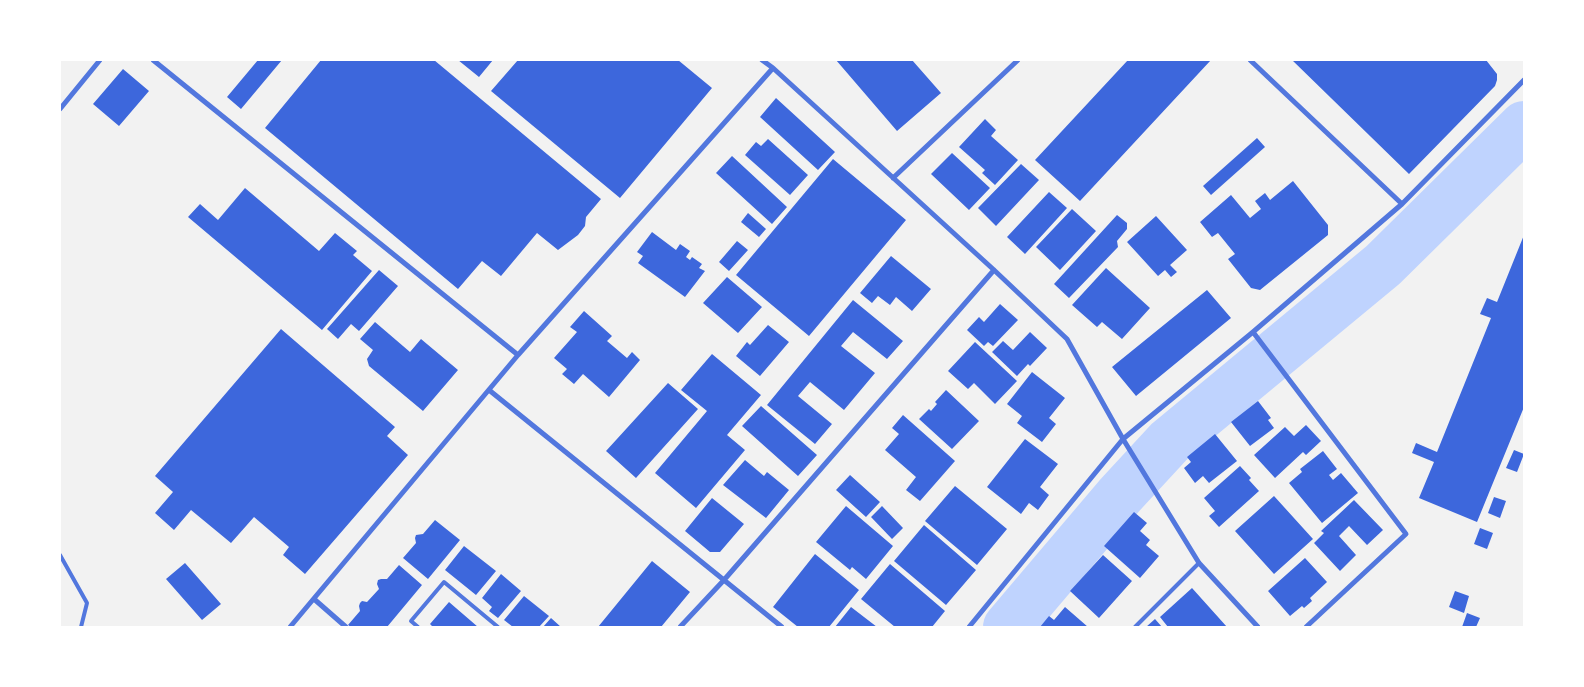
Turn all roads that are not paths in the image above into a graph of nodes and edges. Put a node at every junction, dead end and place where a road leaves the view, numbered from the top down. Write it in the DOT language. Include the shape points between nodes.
graph roads {
  1 [pos="100,60"];
  2 [pos="153,60"];
  3 [pos="762,60"];
  4 [pos="1018,60"];
  5 [pos="1250,60"];
  6 [pos="773,68"];
  7 [pos="1524,80"];
  8 [pos="60,109"];
  9 [pos="893,178"];
  10 [pos="1402,204"];
  11 [pos="994,270"];
  12 [pos="1254,332"];
  13 [pos="518,355"];
  14 [pos="489,390"];
  15 [pos="1123,439"];
  16 [pos="60,555"];
  17 [pos="1199,563"];
  18 [pos="724,580"];
  19 [pos="314,599"];
  20 [pos="81,627"];
  21 [pos="290,627"];
  22 [pos="346,627"];
  23 [pos="418,627"];
  24 [pos="498,627"];
  25 [pos="680,627"];
  26 [pos="782,627"];
  27 [pos="970,627"];
  28 [pos="1135,627"];
  29 [pos="1258,627"];
  30 [pos="1306,627"];
  1 -- 8 [label="street"];
  2 -- 13 [label="street"];
  3 -- 6 [label="street"];
  4 -- 9 [label="street"];
  5 -- 10 [label="street"];
  6 -- 9 [label="street"];
  6 -- 13 [label="street"];
  7 -- 10 [label="street"];
  9 -- 11 [label="street"];
  10 -- 12 [label="street"];
  11 -- 15 [label="street" via="1067,339"];
  11 -- 18 [label="street"];
  12 -- 15 [label="street"];
  12 -- 30 [label="street" via="1406,534"];
  13 -- 14 [label="street"];
  14 -- 18 [label="street"];
  14 -- 19 [label="street"];
  15 -- 17 [label="street"];
  15 -- 27 [label="street"];
  16 -- 20 [label="lane" via="87,603"];
  17 -- 28 [label="lane"];
  17 -- 29 [label="street"];
  18 -- 25 [label="street"];
  18 -- 26 [label="street"];
  19 -- 21 [label="street"];
  19 -- 22 [label="street"];
  23 -- 24 [label="lane" via="411,621 444,582"];
}
